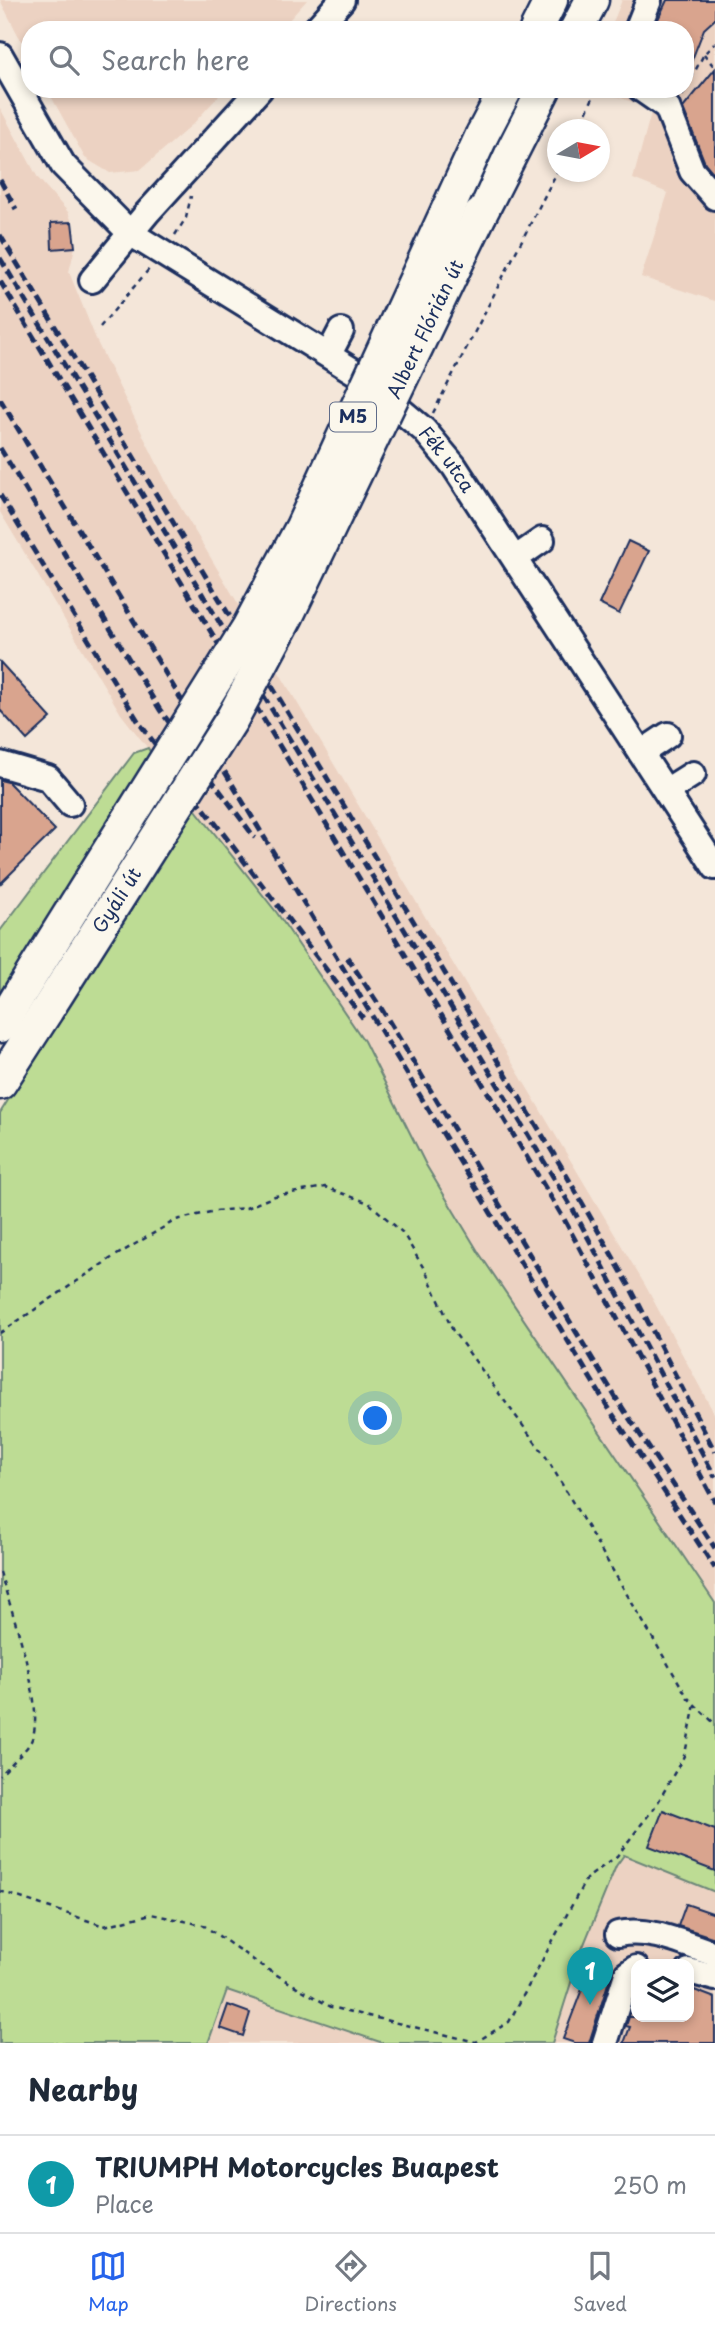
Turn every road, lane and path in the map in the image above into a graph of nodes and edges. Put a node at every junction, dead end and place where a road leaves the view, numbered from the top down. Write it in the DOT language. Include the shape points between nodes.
graph roads {
  1 [pos="342,0"];
  2 [pos="551,0"];
  3 [pos="592,0"];
  4 [pos="649,0"];
  5 [pos="322,21"];
  6 [pos="540,21"];
  7 [pos="581,21"];
  8 [pos="641,21"];
  9 [pos="715,43"];
  10 [pos="704,54"];
  11 [pos="0,55"];
  12 [pos="715,68"];
  13 [pos="694,73"];
  14 [pos="21,92"];
  15 [pos="25,98"];
  16 [pos="252,98"];
  17 [pos="501,98"];
  18 [pos="539,98"];
  19 [pos="593,98"];
  20 [pos="654,98"];
  21 [pos="681,98"];
  22 [pos="672,115"];
  23 [pos="583,119"];
  24 [pos="187,169"];
  25 [pos="552,182"];
  26 [pos="715,197"];
  27 [pos="130,233"];
  28 [pos="162,254"];
  29 [pos="145,276"];
  30 [pos="92,280"];
  31 [pos="100,327"];
  32 [pos="341,331"];
  33 [pos="328,354"];
  34 [pos="355,372"];
  35 [pos="340,409"];
  36 [pos="424,430"];
  37 [pos="542,540"];
  38 [pos="516,558"];
  39 [pos="208,691"];
  40 [pos="232,719"];
  41 [pos="668,735"];
  42 [pos="641,753"];
  43 [pos="0,764"];
  44 [pos="693,774"];
  45 [pos="666,791"];
  46 [pos="70,804"];
  47 [pos="715,867"];
  48 [pos="0,1026"];
  49 [pos="0,1083"];
  50 [pos="0,1333"];
  51 [pos="0,1572"];
  52 [pos="695,1704"];
  53 [pos="715,1724"];
  54 [pos="0,1776"];
  55 [pos="0,1891"];
  56 [pos="618,1934"];
  57 [pos="715,1954"];
  58 [pos="631,1971"];
  59 [pos="694,1972"];
  60 [pos="715,1978"];
  61 [pos="605,2043"];
  1 -- 5 [label="street"];
  2 -- 6 [label="main road"];
  3 -- 7 [label="main road"];
  4 -- 8 [label="street"];
  9 -- 10 [label="path"];
  10 -- 12 [label="path"];
  10 -- 13 [label="path"];
  11 -- 14 [label="street, Fék utca"];
  15 -- 27 [label="street, Fék utca" via="63,165"];
  16 -- 24 [label="street"];
  17 -- 39 [label="main road, Albert Flórián út / M5, bridge" via="302,527"];
  18 -- 40 [label="main road, Albert Flórián út / M5, bridge"];
  19 -- 23 [label="path"];
  20 -- 22 [label="street"];
  21 -- 22 [label="path"];
  22 -- 26 [label="street" via="692,171"];
  24 -- 27 [label="street"];
  24 -- 28 [label="path" via="191,196 186,218"];
  25 -- 36 [label="path"];
  27 -- 28 [label="street, Fék utca"];
  27 -- 30 [label="street"];
  28 -- 33 [label="street, Fék utca"];
  29 -- 31 [label="path"];
  32 -- 33 [label="street"];
  33 -- 34 [label="street, Fék utca"];
  34 -- 35 [label="street"];
  34 -- 36 [label="street, Fék utca"];
  36 -- 38 [label="street, Fék utca"];
  37 -- 38 [label="street"];
  38 -- 42 [label="street, Fék utca"];
  39 -- 48 [label="main road, Gyáli út / M5, bridge"];
  40 -- 49 [label="main road, Gyáli út / M5, bridge"];
  41 -- 42 [label="street"];
  42 -- 45 [label="street, Fék utca"];
  43 -- 46 [label="street" via="48,778"];
  44 -- 45 [label="street"];
  45 -- 47 [label="street, Fék utca"];
  50 -- 52 [label="path" via="176,1220 325,1187 369,1203 403,1233 453,1331 545,1457"];
  51 -- 54 [label="path" via="33,1690 35,1715 31,1741"];
  52 -- 53 [label="path"];
  52 -- 55 [label="path" via="685,1754 657,1804 617,1856 586,1879 509,2022 475,2042 331,2007 203,1925 150,1914 104,1926"];
  56 -- 57 [label="street" via="650,1933"];
  58 -- 61 [label="street"];
  59 -- 60 [label="street"];
}
